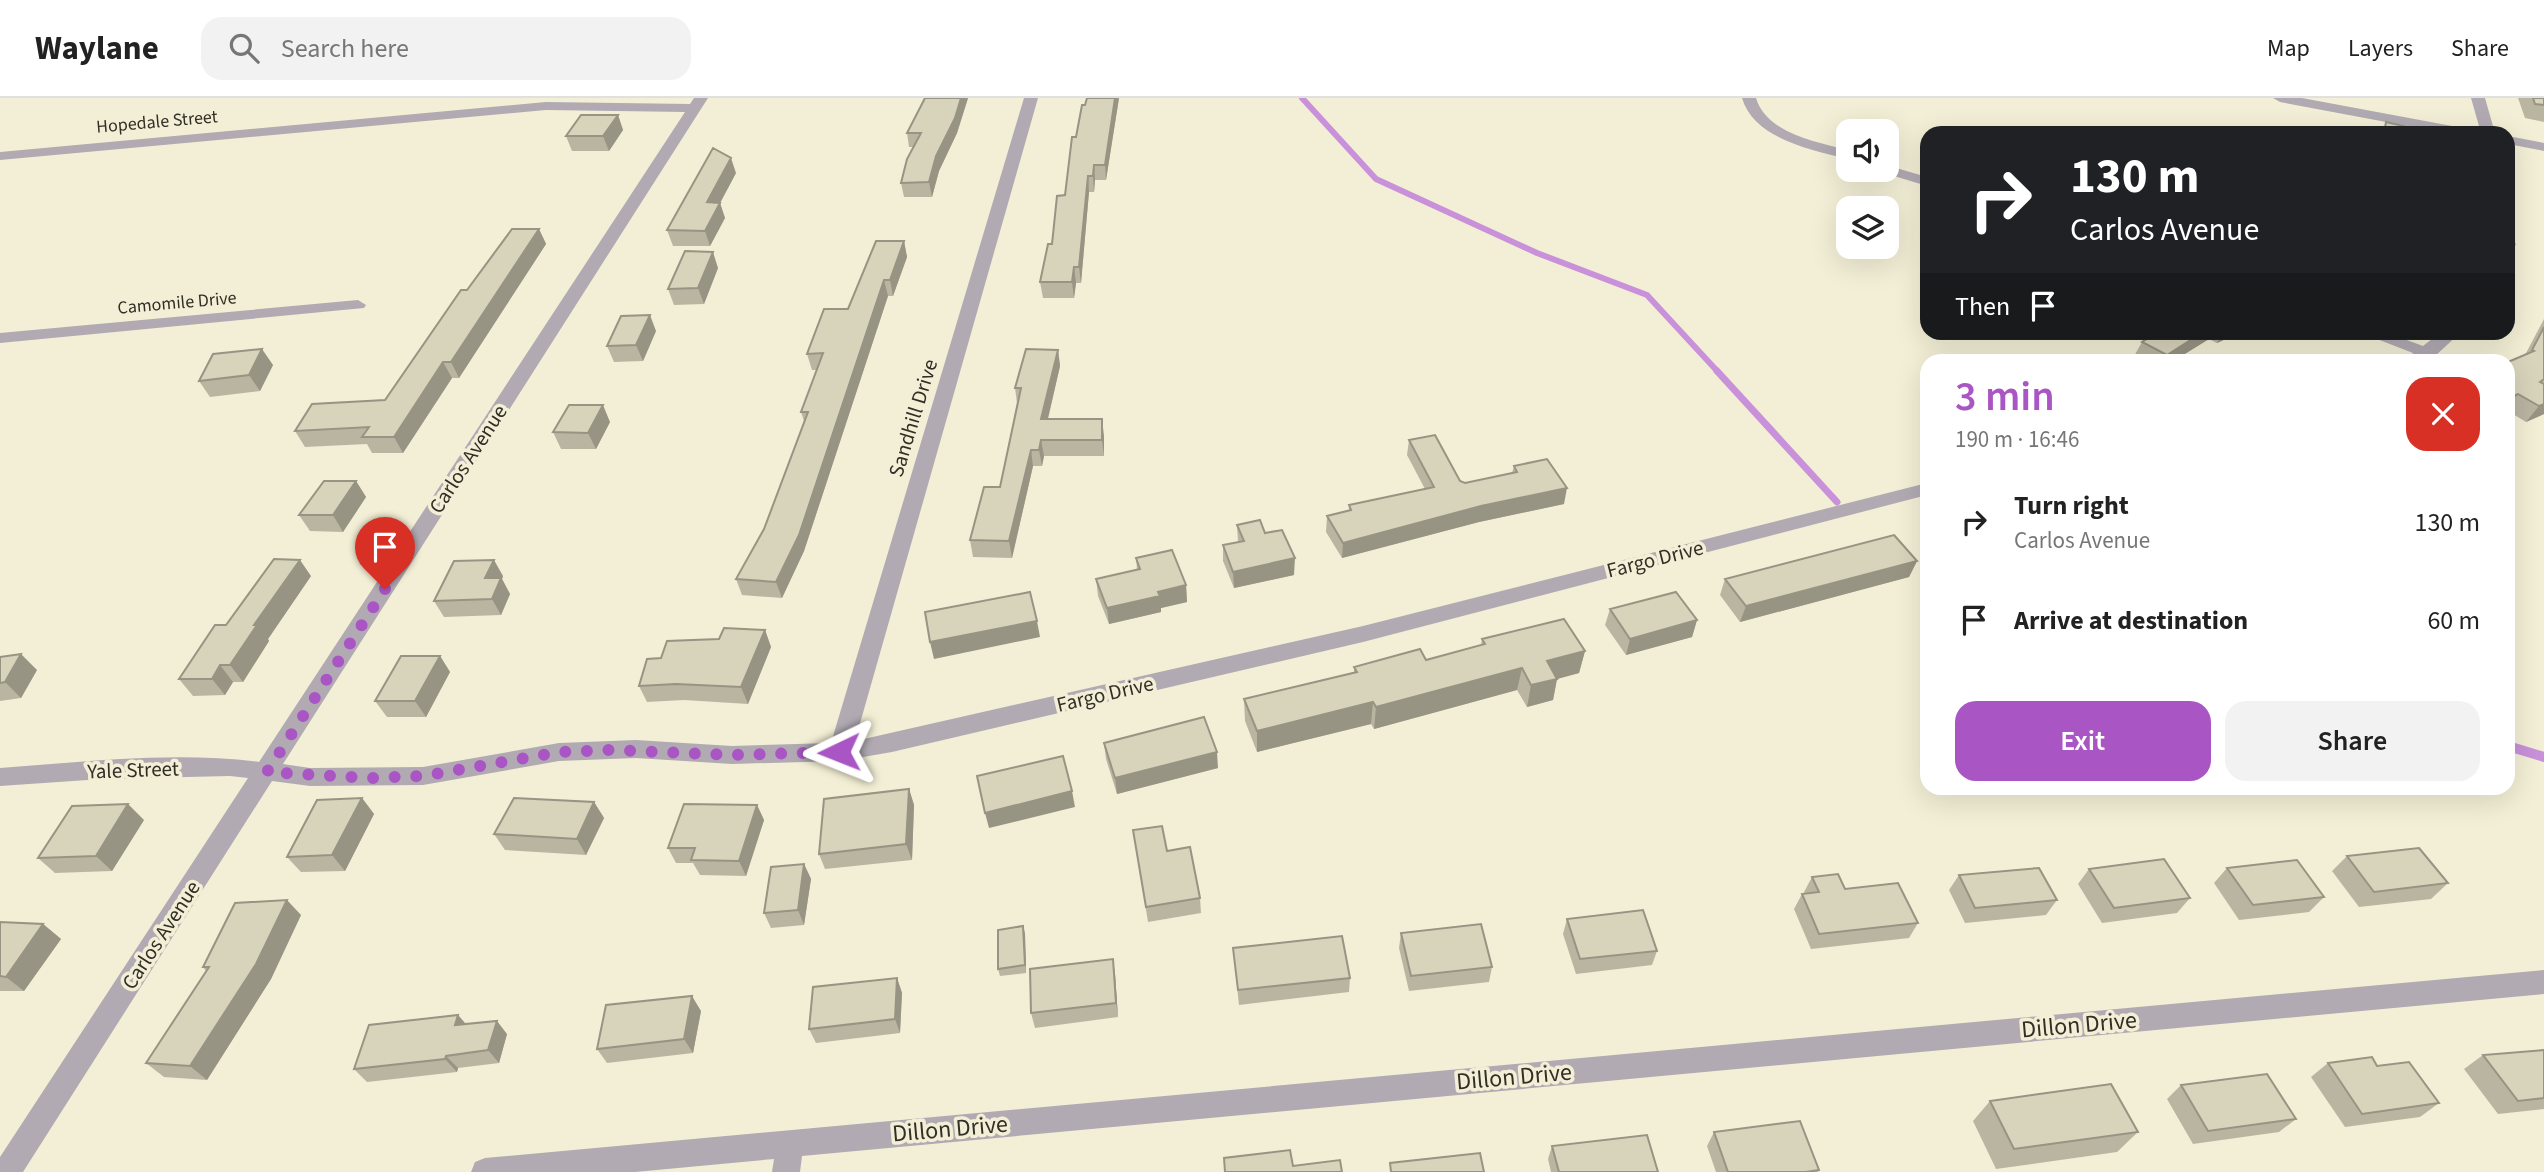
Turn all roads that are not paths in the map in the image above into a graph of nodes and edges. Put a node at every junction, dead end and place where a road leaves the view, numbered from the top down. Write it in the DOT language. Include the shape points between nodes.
graph roads {
  1 [pos="1031,98"];
  2 [pos="1749,98"];
  3 [pos="2280,98"];
  4 [pos="2478,98"];
  5 [pos="697,103"];
  6 [pos="2430,126"];
  7 [pos="2485,126"];
  8 [pos="2515,141"];
  9 [pos="2544,147"];
  10 [pos="1836,151"];
  11 [pos="0,156"];
  12 [pos="1899,173"];
  13 [pos="1920,180"];
  14 [pos="358,305"];
  15 [pos="0,338"];
  16 [pos="2384,340"];
  17 [pos="2443,340"];
  18 [pos="2415,354"];
  19 [pos="2425,354"];
  20 [pos="1920,491"];
  21 [pos="839,752"];
  22 [pos="267,772"];
  23 [pos="0,777"];
  24 [pos="2544,982"];
  25 [pos="790,1143"];
  26 [pos="7,1172"];
  27 [pos="485,1172"];
  28 [pos="786,1172"];
  1 -- 21 [label="street, Sandhill Drive"];
  2 -- 10 [label="street" via="1754,113 1769,126"];
  3 -- 6 [label="street"];
  4 -- 7 [label="street"];
  5 -- 11 [label="street, Hopedale Street" via="546,106"];
  5 -- 22 [label="street, Carlos Avenue"];
  8 -- 9 [label="street"];
  12 -- 13 [label="street"];
  14 -- 15 [label="street, Camomile Drive"];
  16 -- 18 [label="street"];
  17 -- 19 [label="street"];
  20 -- 21 [label="street, Fargo Drive" via="1363,634"];
  21 -- 22 [label="street, Fargo Drive" via="559,752 424,776"];
  22 -- 23 [label="street, Yale Street" via="230,767"];
  22 -- 26 [label="street, Carlos Avenue"];
  24 -- 25 [label="street, Dillon Drive"];
  25 -- 27 [label="street, Dillon Drive"];
  25 -- 28 [label="street"];
}
